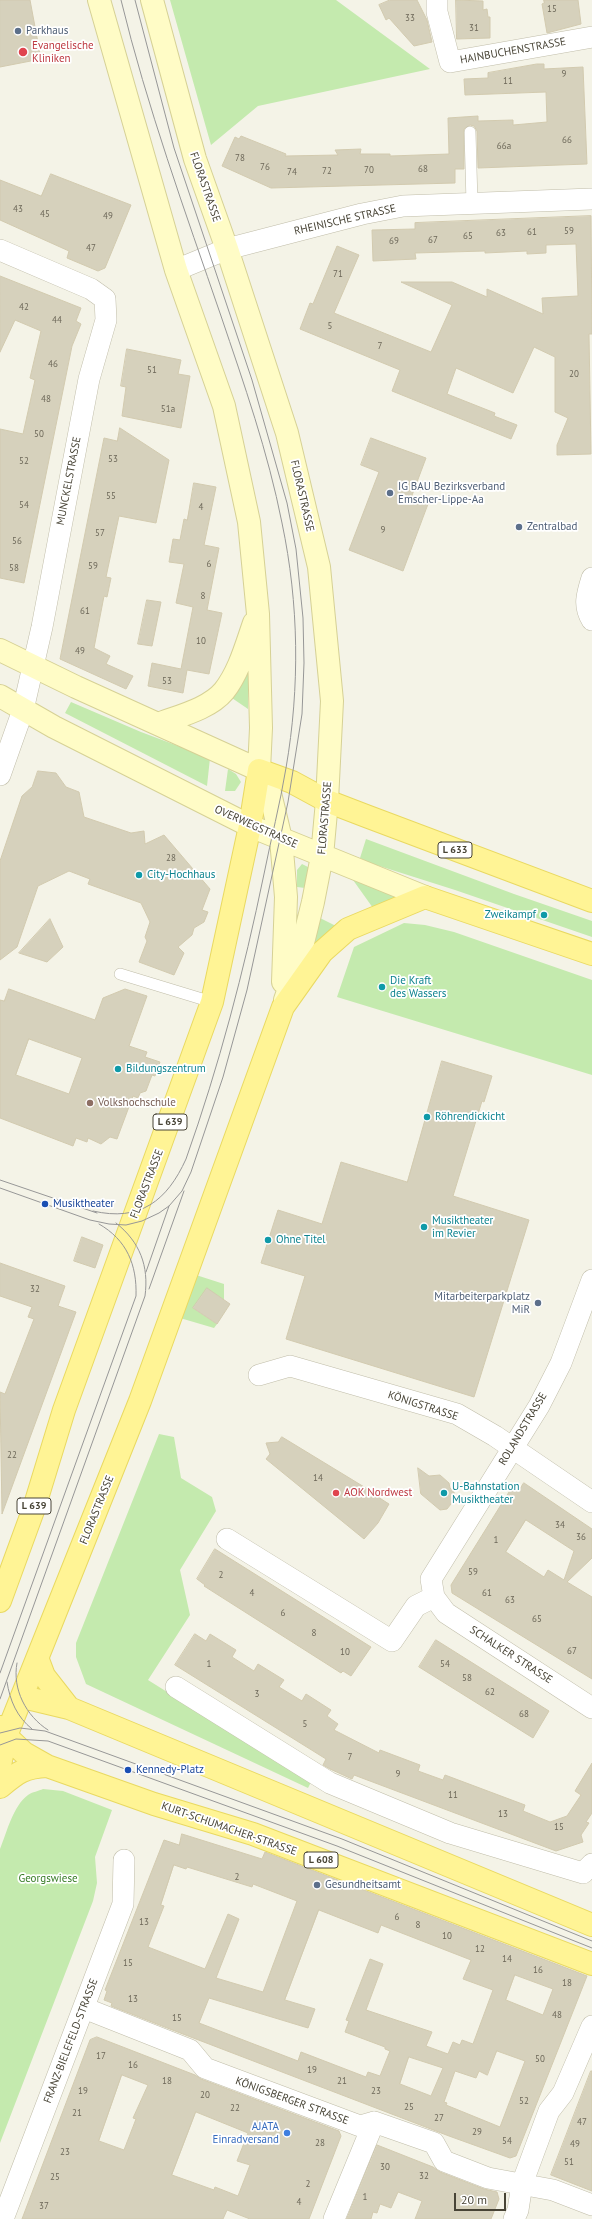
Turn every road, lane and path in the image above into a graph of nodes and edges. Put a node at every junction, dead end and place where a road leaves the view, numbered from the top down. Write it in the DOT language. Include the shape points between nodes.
graph roads {
  1 [pos="99,0"];
  2 [pos="152,0"];
  3 [pos="437,0"];
  4 [pos="592,37"];
  5 [pos="470,132"];
  6 [pos="592,199"];
  7 [pos="472,203"];
  8 [pos="227,249"];
  9 [pos="0,250"];
  10 [pos="176,270"];
  11 [pos="592,578"];
  12 [pos="258,614"];
  13 [pos="592,620"];
  14 [pos="0,650"];
  15 [pos="32,666"];
  16 [pos="0,696"];
  17 [pos="23,710"];
  18 [pos="158,724"];
  19 [pos="258,770"];
  20 [pos="0,775"];
  21 [pos="327,801"];
  22 [pos="250,826"];
  23 [pos="280,839"];
  24 [pos="322,856"];
  25 [pos="425,897"];
  26 [pos="592,901"];
  27 [pos="592,954"];
  28 [pos="120,974"];
  29 [pos="212,1002"];
  30 [pos="283,1007"];
  31 [pos="592,1280"];
  32 [pos="259,1375"];
  33 [pos="512,1448"];
  34 [pos="592,1502"];
  35 [pos="227,1539"];
  36 [pos="434,1597"];
  37 [pos="0,1601"];
  38 [pos="38,1660"];
  39 [pos="176,1687"];
  40 [pos="23,1697"];
  41 [pos="0,1707"];
  42 [pos="69,1708"];
  43 [pos="592,1708"];
  44 [pos="3,1731"];
  45 [pos="0,1765"];
  46 [pos="47,1766"];
  47 [pos="0,1787"];
  48 [pos="124,1860"];
  49 [pos="592,1864"];
  50 [pos="592,1925"];
  51 [pos="592,1964"];
  52 [pos="84,2008"];
  53 [pos="592,2026"];
  54 [pos="374,2122"];
  55 [pos="522,2184"];
  56 [pos="592,2205"];
  57 [pos="3,2219"];
  58 [pos="334,2219"];
  59 [pos="514,2219"];
  1 -- 10 [label="main road, FLORASTRASSE"];
  2 -- 8 [label="main road, FLORASTRASSE" via="195,160"];
  3 -- 4 [label="street, HAINBUCHENSTRASSE" via="437,12 450,62"];
  5 -- 7 [label="lane"];
  6 -- 7 [label="street, RHEINISCHE STRASSE"];
  7 -- 8 [label="street, RHEINISCHE STRASSE" via="403,206"];
  8 -- 10 [label="street, RHEINISCHE STRASSE"];
  8 -- 21 [label="main road, FLORASTRASSE" via="287,433 319,567 332,701"];
  9 -- 15 [label="street, MUNCKELSTRASSE" via="91,289 105,299 106,320 89,379 42,627"];
  10 -- 12 [label="main road, FLORASTRASSE" via="224,406 249,522"];
  11 -- 13 [label="street" via="587,593 586,611"];
  12 -- 18 [label="main road, FLORASTRASSE" via="236,672 223,691 214,700"];
  12 -- 19 [label="main road, FLORASTRASSE" via="262,728"];
  14 -- 15 [label="main road, L 633"];
  15 -- 17 [label="street, MUNCKELSTRASSE"];
  15 -- 18 [label="main road, L 633"];
  16 -- 17 [label="main road, OVERWEGSTRASSE"];
  17 -- 20 [label="street, MUNCKELSTRASSE"];
  17 -- 22 [label="main road, OVERWEGSTRASSE"];
  18 -- 19 [label="main road, L 633"];
  19 -- 21 [label="main road, L 633" via="292,782"];
  19 -- 22 [label="main road, FLORASTRASSE / L 639"];
  19 -- 23 [label="main road" via="270,793"];
  21 -- 24 [label="main road, FLORASTRASSE"];
  21 -- 26 [label="main road, L 633"];
  22 -- 23 [label="main road, OVERWEGSTRASSE"];
  22 -- 29 [label="main road, FLORASTRASSE / L 639"];
  23 -- 24 [label="main road, OVERWEGSTRASSE"];
  23 -- 30 [label="main road" via="286,898"];
  24 -- 25 [label="main road, OVERWEGSTRASSE"];
  24 -- 30 [label="main road, FLORASTRASSE" via="298,962"];
  25 -- 27 [label="main road, OVERWEGSTRASSE"];
  25 -- 30 [label="main road, FLORASTRASSE" via="348,930 322,952"];
  28 -- 29 [label="lane"];
  29 -- 37 [label="main road, FLORASTRASSE / L 639" via="64,1410 34,1508"];
  30 -- 38 [label="main road, FLORASTRASSE" via="153,1367"];
  31 -- 33 [label="street, ROLANDSTRASSE" via="561,1363 539,1406"];
  32 -- 33 [label="street, KÖNIGSTRASSE" via="290,1366 456,1414"];
  33 -- 34 [label="street, KÖNIGSTRASSE"];
  33 -- 36 [label="street, ROLANDSTRASSE" via="431,1579"];
  35 -- 36 [label="street" via="392,1641 416,1606"];
  36 -- 43 [label="street, SCHALKER STRASSE" via="446,1613"];
  38 -- 40 [label="main road, FLORASTRASSE"];
  38 -- 42 [label="main road" via="44,1676"];
  39 -- 49 [label="street" via="337,1786 450,1833 583,1873"];
  40 -- 41 [label="main road"];
  40 -- 42 [label="main road"];
  40 -- 44 [label="main road, FLORASTRASSE"];
  42 -- 50 [label="main road"];
  44 -- 45 [label="main road, FLORASTRASSE"];
  44 -- 46 [label="main road, KURT-SCHUMACHER-STRASSE / L 608" via="24,1753"];
  46 -- 47 [label="main road, L 608" via="31,1767 21,1771"];
  46 -- 51 [label="main road, KURT-SCHUMACHER-STRASSE / L 608" via="154,1804 253,1834"];
  48 -- 52 [label="street, FRANZ-BIELEFELD-STRASSE" via="123,1904"];
  52 -- 54 [label="street, KÖNIGSBERGER STRASSE" via="190,2050 205,2068 360,2126"];
  52 -- 57 [label="street, FRANZ-BIELEFELD-STRASSE"];
  53 -- 55 [label="street" via="563,2093 549,2111"];
  54 -- 55 [label="street, KÖNIGSBERGER STRASSE" via="434,2143 444,2161 488,2178"];
  54 -- 58 [label="street"];
  55 -- 56 [label="street, KÖNIGSBERGER STRASSE" via="553,2190"];
  55 -- 59 [label="street"];
}
